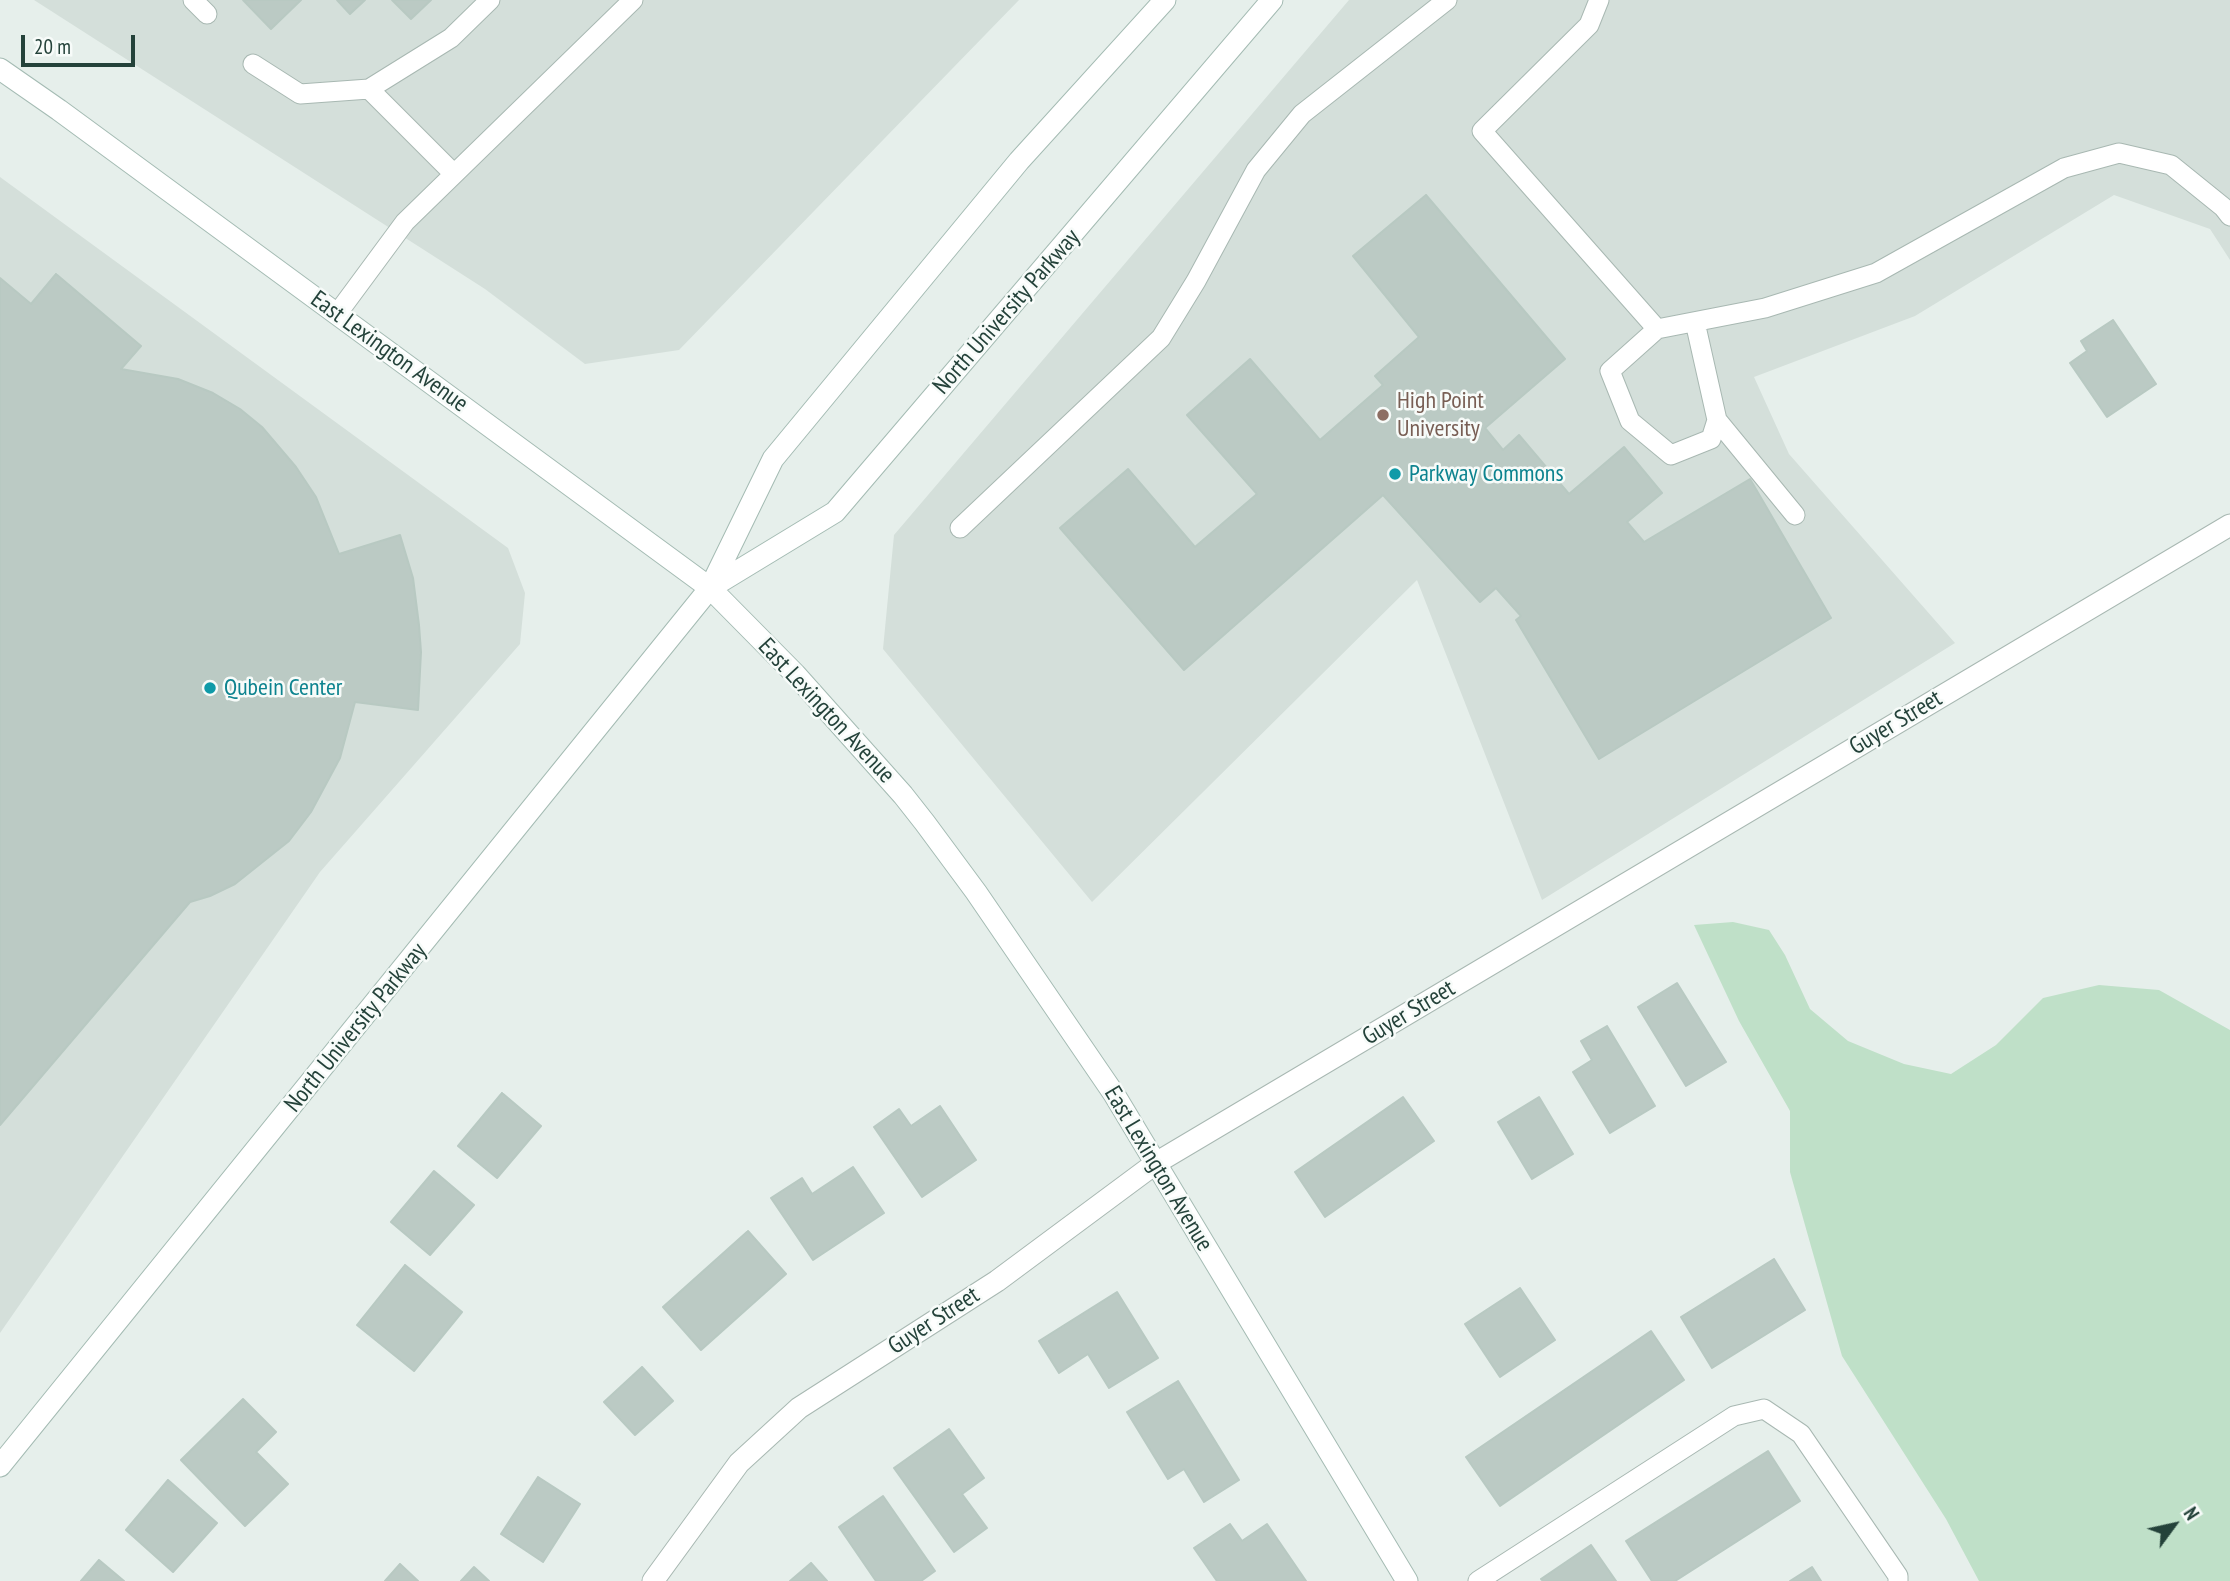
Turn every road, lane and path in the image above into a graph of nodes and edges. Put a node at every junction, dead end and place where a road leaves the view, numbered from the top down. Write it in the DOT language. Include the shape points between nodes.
graph roads {
  1 [pos="490,0"];
  2 [pos="633,0"];
  3 [pos="1165,0"];
  4 [pos="1272,0"];
  5 [pos="1447,0"];
  6 [pos="1599,0"];
  7 [pos="253,64"];
  8 [pos="0,69"];
  9 [pos="369,89"];
  10 [pos="454,174"];
  11 [pos="2230,216"];
  12 [pos="337,314"];
  13 [pos="1695,322"];
  14 [pos="1657,329"];
  15 [pos="1717,420"];
  16 [pos="1795,515"];
  17 [pos="960,528"];
  18 [pos="2227,533"];
  19 [pos="710,588"];
  20 [pos="1156,1163"];
  21 [pos="0,1466"];
  22 [pos="653,1581"];
  23 [pos="1407,1581"];
  24 [pos="1478,1581"];
  25 [pos="1898,1581"];
  1 -- 9 [label="lane" via="452,38"];
  2 -- 10 [label="lane"];
  3 -- 19 [label="main road, North University Parkway" via="1019,161 773,459"];
  4 -- 19 [label="main road, North University Parkway" via="835,512"];
  5 -- 17 [label="lane" via="1302,114 1256,170 1161,338"];
  6 -- 14 [label="lane" via="1589,25 1482,131"];
  7 -- 9 [label="lane" via="300,93"];
  8 -- 12 [label="main road, East Lexington Avenue"];
  9 -- 10 [label="lane"];
  10 -- 12 [label="lane" via="405,222"];
  11 -- 13 [label="lane" via="2171,165 2119,153 2064,168 1876,273 1765,308"];
  12 -- 19 [label="main road, East Lexington Avenue"];
  13 -- 14 [label="lane"];
  13 -- 15 [label="lane"];
  14 -- 15 [label="lane" via="1610,371 1630,421 1671,456 1711,439"];
  15 -- 16 [label="lane"];
  18 -- 20 [label="main road, Guyer Street"];
  19 -- 20 [label="main road, East Lexington Avenue" via="795,674 925,823 1114,1094"];
  19 -- 21 [label="main road, North University Parkway"];
  20 -- 22 [label="main road, Guyer Street" via="997,1281 799,1408 740,1463"];
  20 -- 23 [label="main road, East Lexington Avenue"];
  24 -- 25 [label="lane" via="1734,1416 1764,1409 1801,1434"];
}
